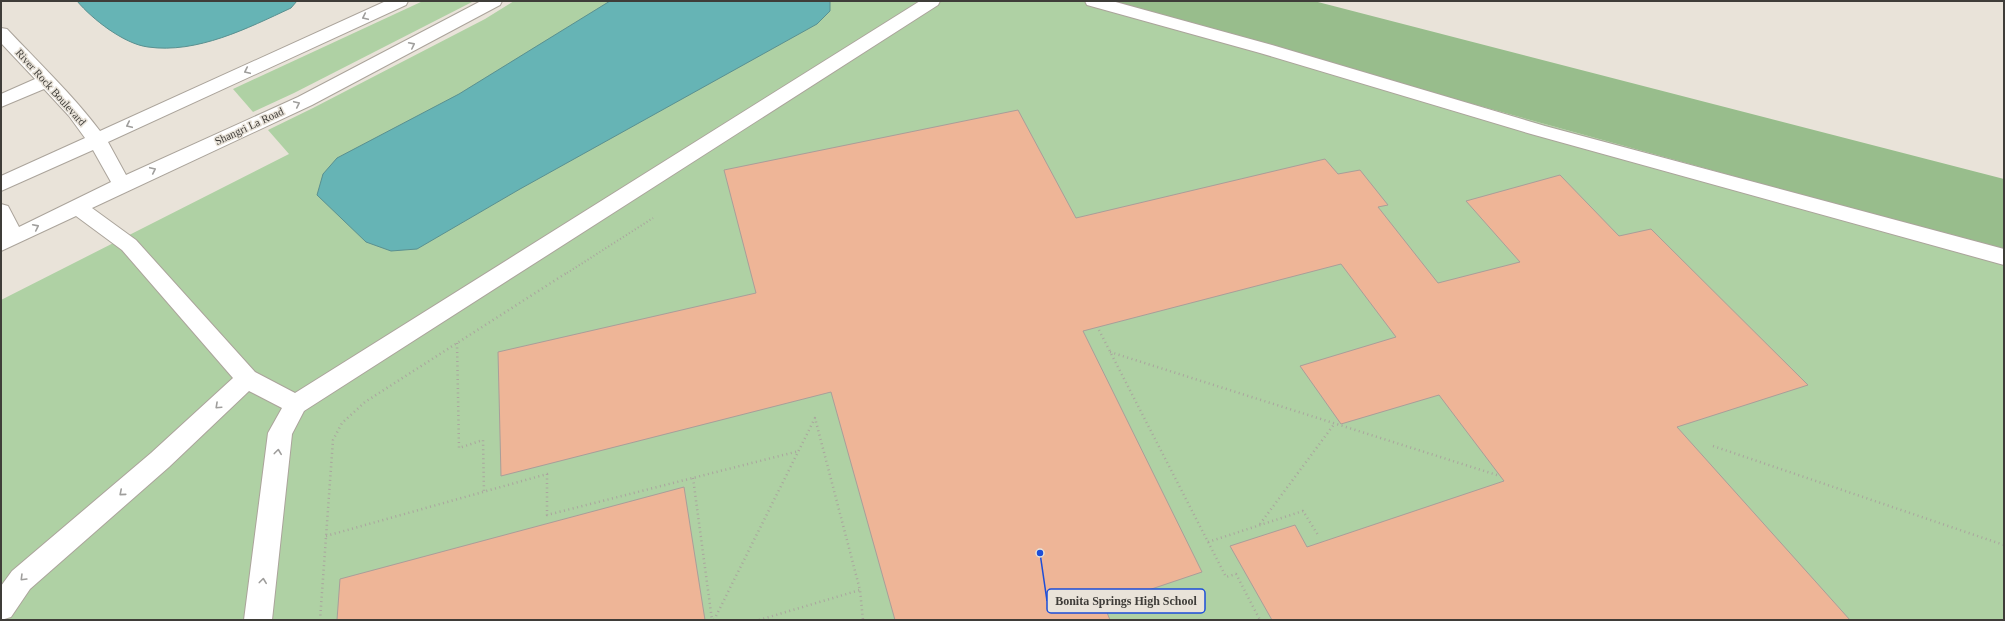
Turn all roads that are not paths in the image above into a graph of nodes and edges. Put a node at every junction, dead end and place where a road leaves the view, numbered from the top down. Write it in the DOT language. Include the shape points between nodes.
graph roads {
  1 [pos="400,1"];
  2 [pos="494,1"];
  3 [pos="932,1"];
  4 [pos="1093,1"];
  5 [pos="2,35"];
  6 [pos="47,81"];
  7 [pos="1,101"];
  8 [pos="97,140"];
  9 [pos="1,184"];
  10 [pos="122,185"];
  11 [pos="77,207"];
  12 [pos="1,211"];
  13 [pos="7,241"];
  14 [pos="2004,257"];
  15 [pos="247,380"];
  16 [pos="296,404"];
  17 [pos="1,608"];
  18 [pos="258,620"];
  1 -- 8 [label="street, one-way"];
  10 -- 2 [label="street, Shangri La Road, one-way" via="305,101"];
  3 -- 16 [label="street"];
  4 -- 14 [label="street" via="1538,130"];
  5 -- 6 [label="street, River Rock Boulevard"];
  6 -- 7 [label="street"];
  6 -- 8 [label="street, River Rock Boulevard" via="76,112"];
  8 -- 9 [label="street"];
  8 -- 10 [label="street, River Rock Boulevard"];
  10 -- 11 [label="street, Shangri La Road"];
  13 -- 11 [label="street, Shangri La Road, one-way"];
  11 -- 15 [label="street" via="129,245"];
  12 -- 13 [label="street"];
  15 -- 16 [label="street"];
  15 -- 17 [label="street, one-way" via="160,460 21,580"];
  18 -- 16 [label="street, one-way" via="280,433"];
}
